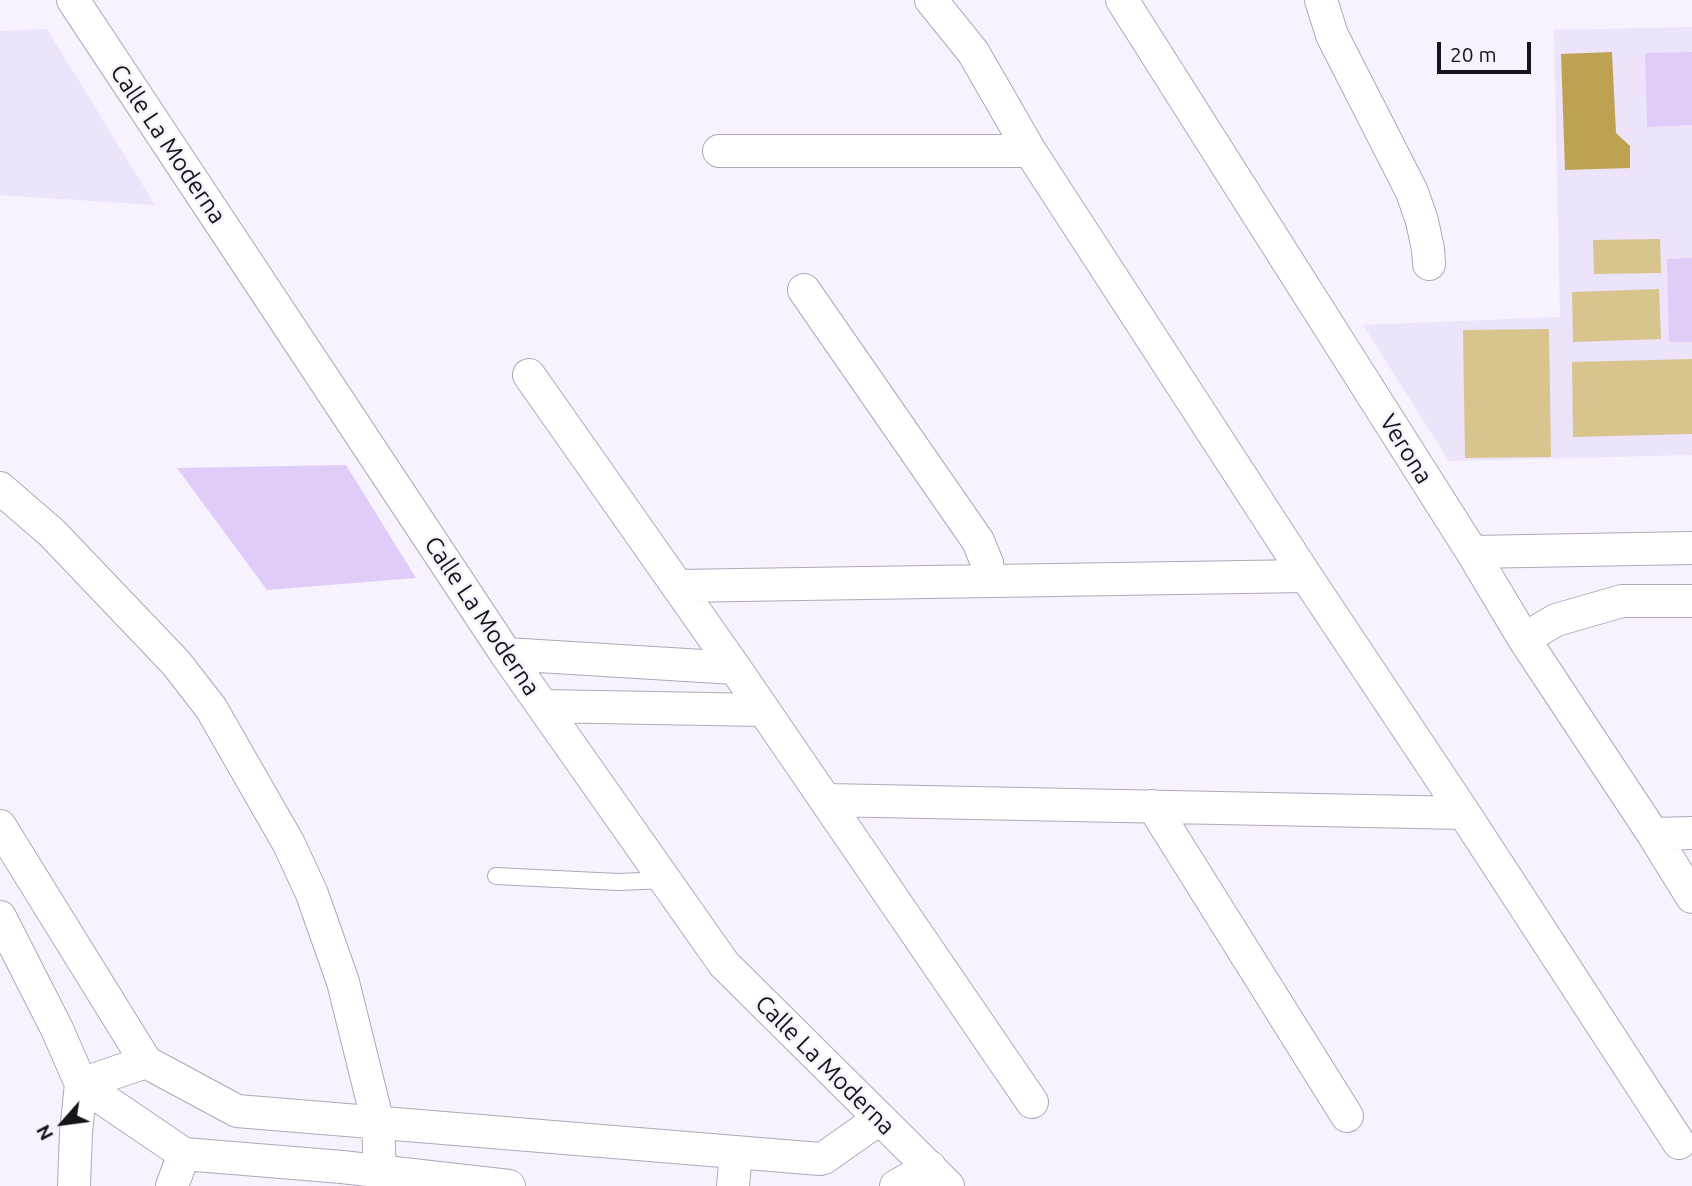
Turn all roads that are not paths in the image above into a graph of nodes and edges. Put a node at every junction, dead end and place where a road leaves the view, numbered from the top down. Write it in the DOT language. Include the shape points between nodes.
graph roads {
  1 [pos="73,0"];
  2 [pos="931,0"];
  3 [pos="1122,0"];
  4 [pos="1321,0"];
  5 [pos="719,151"];
  6 [pos="1030,151"];
  7 [pos="1429,264"];
  8 [pos="803,290"];
  9 [pos="529,375"];
  10 [pos="0,488"];
  11 [pos="1692,548"];
  12 [pos="1472,552"];
  13 [pos="1306,576"];
  14 [pos="989,580"];
  15 [pos="677,586"];
  16 [pos="1692,601"];
  17 [pos="1524,639"];
  18 [pos="506,654"];
  19 [pos="735,667"];
  20 [pos="543,706"];
  21 [pos="763,710"];
  22 [pos="827,800"];
  23 [pos="1153,806"];
  24 [pos="1464,813"];
  25 [pos="0,826"];
  26 [pos="1653,834"];
  27 [pos="1692,834"];
  28 [pos="496,876"];
  29 [pos="665,880"];
  30 [pos="1692,897"];
  31 [pos="0,917"];
  32 [pos="146,1062"];
  33 [pos="81,1084"];
  34 [pos="1032,1102"];
  35 [pos="1347,1116"];
  36 [pos="879,1119"];
  37 [pos="378,1123"];
  38 [pos="1679,1143"];
  39 [pos="736,1153"];
  40 [pos="184,1154"];
  41 [pos="380,1173"];
  42 [pos="939,1177"];
  43 [pos="74,1186"];
  44 [pos="172,1186"];
  45 [pos="509,1186"];
  46 [pos="733,1186"];
  47 [pos="896,1186"];
  1 -- 18 [label="street, Calle La Moderna"];
  2 -- 6 [label="street" via="973,52"];
  3 -- 12 [label="street, Verona"];
  4 -- 7 [label="street" via="1332,35 1412,192"];
  5 -- 6 [label="street"];
  6 -- 13 [label="street"];
  8 -- 14 [label="street" via="978,541"];
  9 -- 15 [label="street"];
  10 -- 37 [label="street" via="100,583 176,663 211,708 289,844 312,894 343,982"];
  11 -- 12 [label="street"];
  12 -- 17 [label="street, Verona"];
  13 -- 14 [label="street"];
  13 -- 24 [label="street"];
  14 -- 15 [label="street"];
  15 -- 19 [label="street"];
  16 -- 17 [label="street" via="1622,601 1556,620"];
  17 -- 26 [label="street, Verona"];
  18 -- 19 [label="street"];
  18 -- 20 [label="street, Calle La Moderna"];
  19 -- 21 [label="street"];
  20 -- 21 [label="street"];
  20 -- 29 [label="street, Calle La Moderna"];
  21 -- 22 [label="street"];
  22 -- 23 [label="street"];
  22 -- 34 [label="street"];
  23 -- 24 [label="street"];
  23 -- 35 [label="street"];
  24 -- 38 [label="street"];
  25 -- 32 [label="street"];
  26 -- 27 [label="street"];
  26 -- 30 [label="street, Verona"];
  28 -- 29 [label="lane"];
  29 -- 36 [label="street, Calle La Moderna" via="724,964"];
  31 -- 33 [label="street"];
  32 -- 33 [label="street"];
  32 -- 37 [label="street" via="237,1111"];
  33 -- 40 [label="street"];
  33 -- 43 [label="street"];
  36 -- 39 [label="street" via="822,1159"];
  36 -- 42 [label="street, Calle La Moderna"];
  37 -- 39 [label="street"];
  37 -- 41 [label="street"];
  39 -- 46 [label="street"];
  40 -- 41 [label="street"];
  40 -- 44 [label="street"];
  41 -- 45 [label="street"];
  42 -- 47 [label="street"];
}
